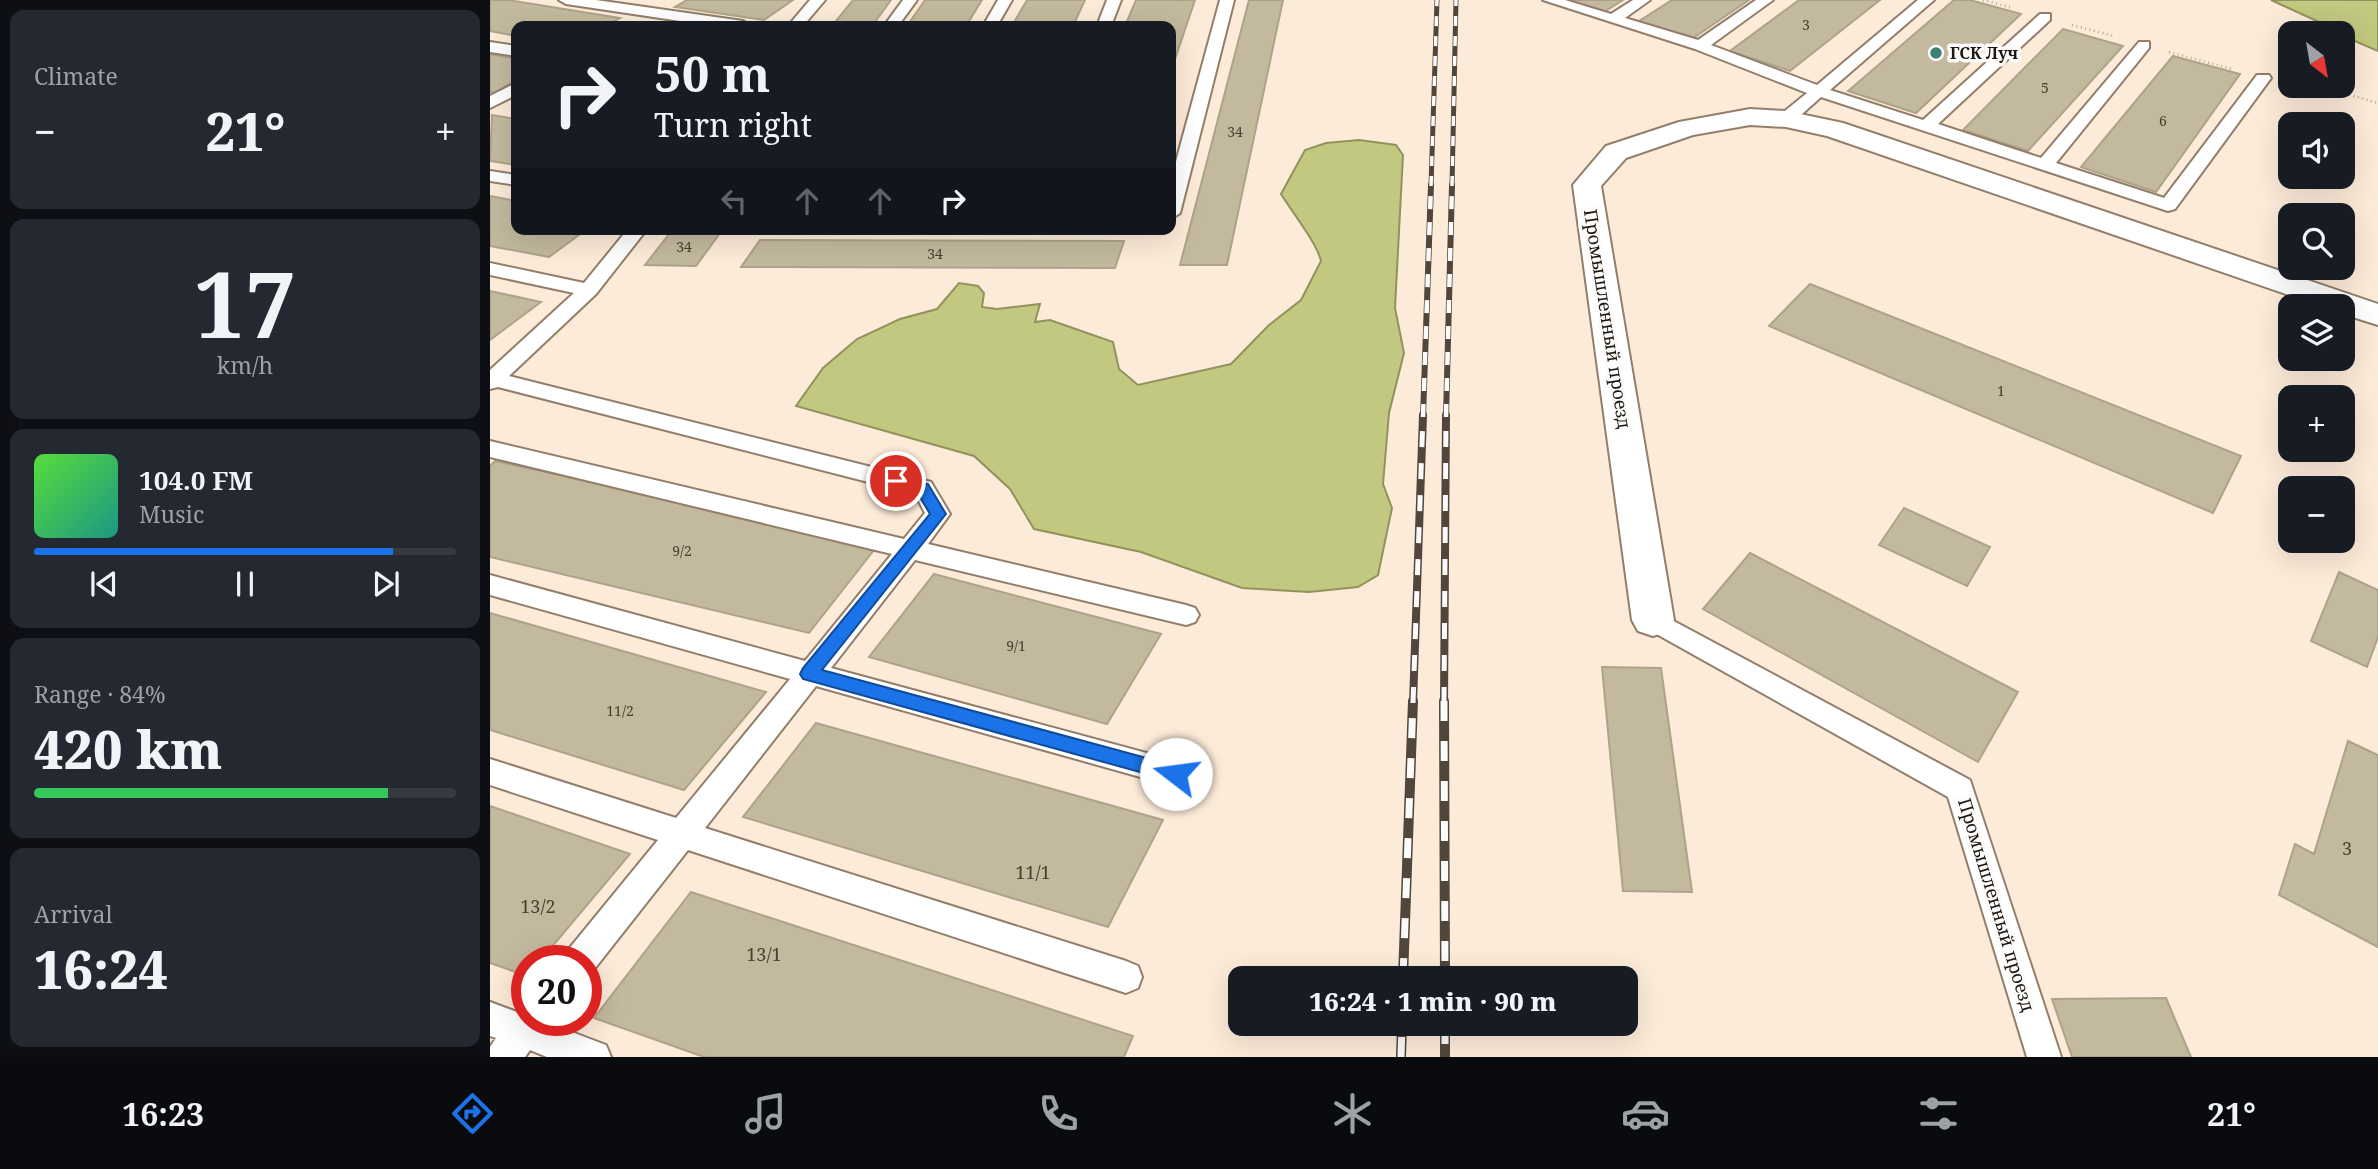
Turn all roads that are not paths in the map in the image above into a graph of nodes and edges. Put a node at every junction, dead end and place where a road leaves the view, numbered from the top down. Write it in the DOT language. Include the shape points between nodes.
graph roads {
  1 [pos="566,0"];
  2 [pos="665,0"];
  3 [pos="818,0"];
  4 [pos="910,0"];
  5 [pos="1005,0"];
  6 [pos="1114,0"];
  7 [pos="1227,0"];
  8 [pos="1550,0"];
  9 [pos="1643,0"];
  10 [pos="1766,0"];
  11 [pos="1927,0"];
  12 [pos="645,12"];
  13 [pos="2045,17"];
  14 [pos="1613,19"];
  15 [pos="630,21"];
  16 [pos="708,21"];
  17 [pos="799,21"];
  18 [pos="895,21"];
  19 [pos="993,21"];
  20 [pos="1106,21"];
  21 [pos="2144,45"];
  22 [pos="1700,46"];
  23 [pos="490,47"];
  24 [pos="511,50"];
  25 [pos="2263,78"];
  26 [pos="511,91"];
  27 [pos="1818,91"];
  28 [pos="491,102"];
  29 [pos="511,104"];
  30 [pos="1786,119"];
  31 [pos="1926,126"];
  32 [pos="2045,165"];
  33 [pos="490,176"];
  34 [pos="511,179"];
  35 [pos="1176,194"];
  36 [pos="633,235"];
  37 [pos="490,269"];
  38 [pos="590,290"];
  39 [pos="2378,315"];
  40 [pos="490,379"];
  41 [pos="490,449"];
  42 [pos="909,549"];
  43 [pos="490,585"];
  44 [pos="1186,615"];
  45 [pos="1653,620"];
  46 [pos="809,674"];
  47 [pos="490,772"];
  48 [pos="1176,774"];
  49 [pos="681,834"];
  50 [pos="593,945"];
  51 [pos="1126,977"];
  52 [pos="490,1019"];
  53 [pos="511,1023"];
  54 [pos="520,1036"];
  55 [pos="549,1036"];
  56 [pos="503,1057"];
  57 [pos="594,1057"];
  58 [pos="2044,1057"];
  1 -- 12 [label="lane"];
  2 -- 12 [label="lane"];
  3 -- 17 [label="lane"];
  4 -- 18 [label="lane"];
  5 -- 19 [label="lane"];
  6 -- 20 [label="lane"];
  7 -- 35 [label="lane"];
  8 -- 14 [label="lane"];
  9 -- 14 [label="lane"];
  10 -- 22 [label="lane"];
  11 -- 27 [label="lane"];
  12 -- 15 [label="lane"];
  12 -- 16 [label="lane"];
  13 -- 31 [label="lane"];
  14 -- 22 [label="lane"];
  21 -- 32 [label="lane"];
  22 -- 27 [label="lane"];
  23 -- 24 [label="lane"];
  25 -- 32 [label="lane" via="2168,205"];
  26 -- 28 [label="lane"];
  27 -- 30 [label="lane"];
  27 -- 31 [label="lane"];
  28 -- 29 [label="lane"];
  30 -- 39 [label="street, Промышленный проезд" via="1834,129"];
  30 -- 45 [label="street, Промышленный проезд" via="1750,117 1688,128 1616,152 1587,185"];
  31 -- 32 [label="lane"];
  33 -- 34 [label="lane"];
  36 -- 38 [label="lane"];
  37 -- 38 [label="lane"];
  38 -- 40 [label="lane"];
  40 -- 42 [label="lane" via="923,488 938,514"];
  41 -- 42 [label="lane"];
  42 -- 44 [label="lane"];
  42 -- 46 [label="lane"];
  43 -- 46 [label="lane"];
  45 -- 58 [label="lane, Промышленный проезд" via="1961,789"];
  46 -- 48 [label="lane"];
  46 -- 49 [label="lane"];
  47 -- 49 [label="lane"];
  49 -- 50 [label="lane"];
  49 -- 51 [label="lane"];
  52 -- 53 [label="lane"];
  54 -- 56 [label="lane"];
  55 -- 57 [label="lane"];
}
